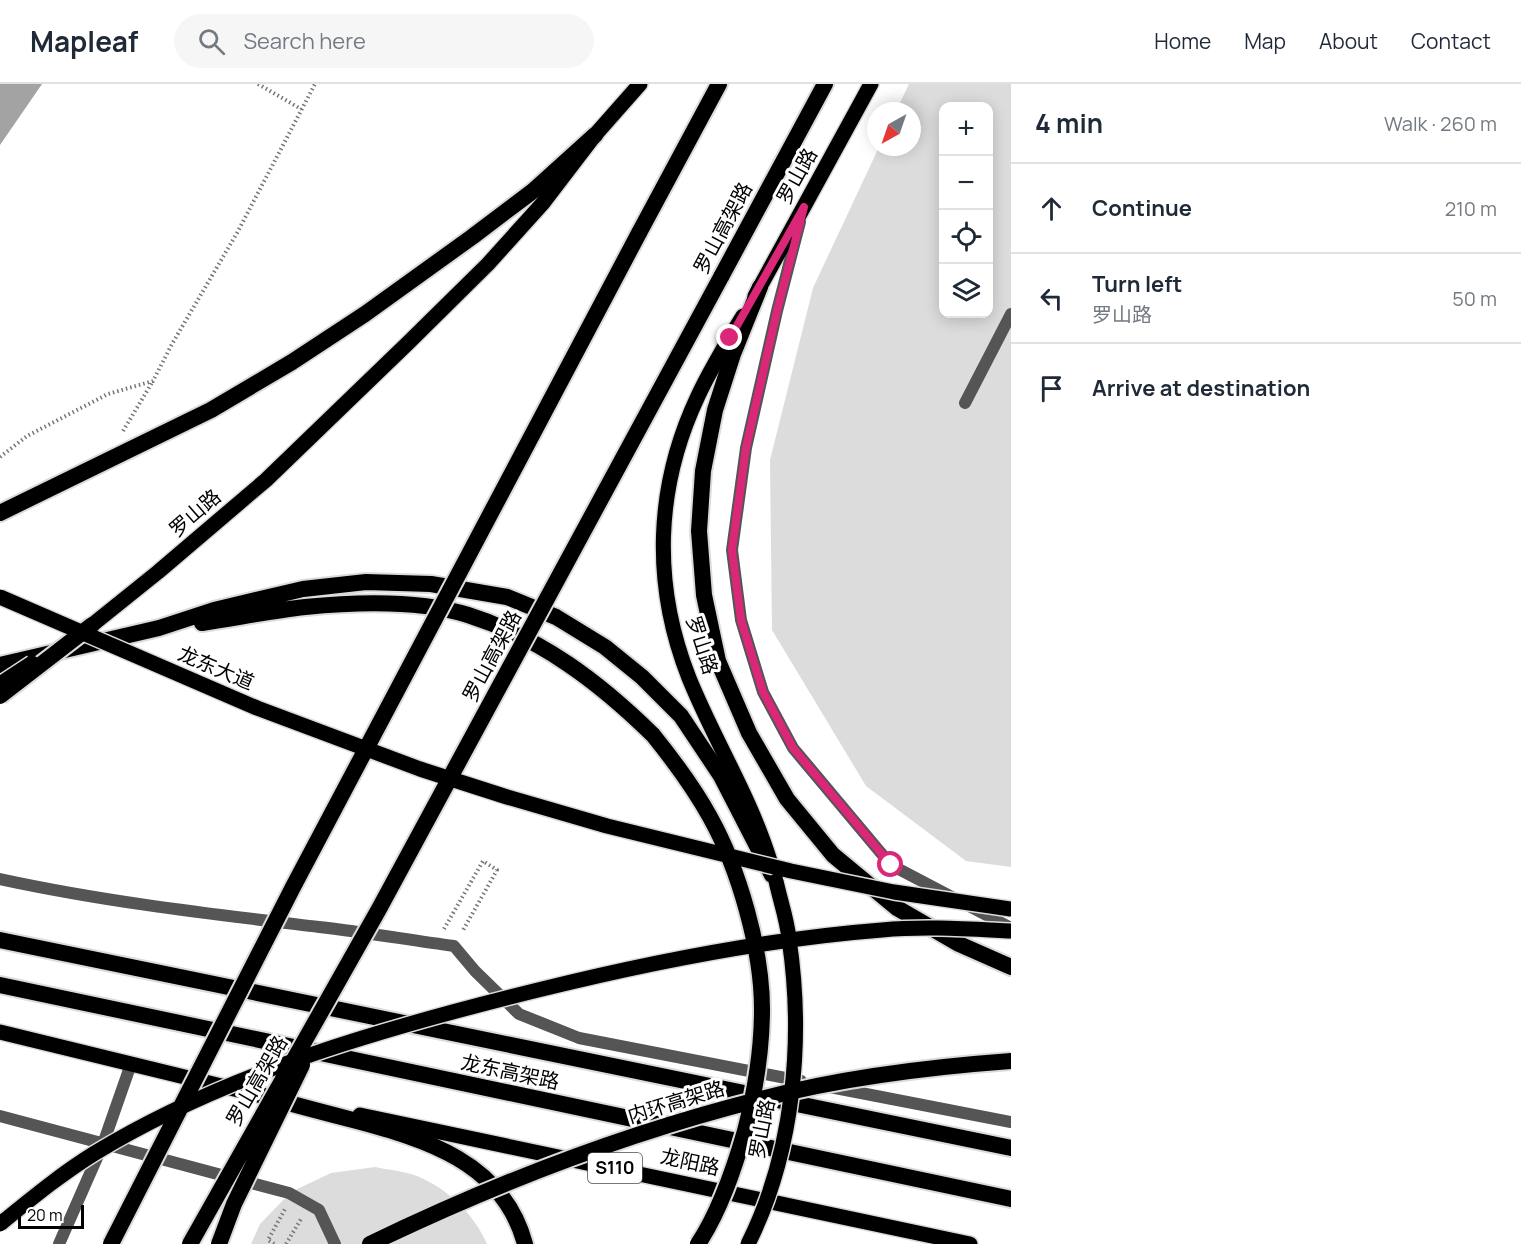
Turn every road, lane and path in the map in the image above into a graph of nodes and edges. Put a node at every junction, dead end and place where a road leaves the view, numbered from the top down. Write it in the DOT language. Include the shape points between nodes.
graph roads {
  1 [pos="258,84"];
  2 [pos="315,84"];
  3 [pos="640,84"];
  4 [pos="719,84"];
  5 [pos="825,84"];
  6 [pos="871,84"];
  7 [pos="301,109"];
  8 [pos="595,135"];
  9 [pos="804,207"];
  10 [pos="760,287"];
  11 [pos="1011,314"];
  12 [pos="153,381"];
  13 [pos="965,403"];
  14 [pos="120,436"];
  15 [pos="0,458"];
  16 [pos="0,513"];
  17 [pos="0,597"];
  18 [pos="92,625"];
  19 [pos="159,628"];
  20 [pos="0,665"];
  21 [pos="0,684"];
  22 [pos="0,696"];
  23 [pos="755,830"];
  24 [pos="0,879"];
  25 [pos="776,881"];
  26 [pos="379,909"];
  27 [pos="1011,909"];
  28 [pos="1011,929"];
  29 [pos="443,932"];
  30 [pos="0,940"];
  31 [pos="454,946"];
  32 [pos="1011,967"];
  33 [pos="0,985"];
  34 [pos="0,1032"];
  35 [pos="1011,1061"];
  36 [pos="131,1064"];
  37 [pos="260,1095"];
  38 [pos="0,1116"];
  39 [pos="1011,1122"];
  40 [pos="103,1143"];
  41 [pos="1011,1148"];
  42 [pos="1011,1199"];
  43 [pos="309,1204"];
  44 [pos="287,1206"];
  45 [pos="0,1224"];
  46 [pos="58,1244"];
  47 [pos="111,1244"];
  48 [pos="190,1244"];
  49 [pos="219,1244"];
  50 [pos="274,1244"];
  51 [pos="286,1244"];
  52 [pos="335,1244"];
  53 [pos="370,1244"];
  54 [pos="525,1244"];
  55 [pos="698,1244"];
  56 [pos="748,1244"];
  57 [pos="970,1244"];
  1 -- 7 [label="path"];
  2 -- 7 [label="path"];
  3 -- 8 [label="main road, 罗山路"];
  4 -- 47 [label="highway, bridge" via="293,887"];
  5 -- 26 [label="highway, 罗山高架路, bridge"];
  6 -- 9 [label="main road, 罗山路"];
  7 -- 12 [label="path" via="237,233"];
  8 -- 16 [label="highway" via="533,191 472,237 292,362 211,410"];
  8 -- 18 [label="main road, 罗山路" via="488,264 410,342 266,480"];
  9 -- 10 [label="main road, 罗山路"];
  9 -- 28 [label="lane" via="746,448 732,550 741,620 763,692 793,748 891,865"];
  10 -- 23 [label="main road, 罗山路" via="697,397 683,434 664,517 662,556 666,600 676,641"];
  10 -- 32 [label="highway, bridge" via="715,410 703,471 699,531 704,595 718,661 748,733 787,800 833,855 897,908 959,944"];
  11 -- 13 [label="lane"];
  12 -- 14 [label="path"];
  12 -- 15 [label="path" via="108,394 27,436"];
  17 -- 27 [label="main road, 龙东大道, bridge" via="258,708 420,769 596,823 699,849 894,892"];
  18 -- 21 [label="main road, 罗山路, bridge"];
  18 -- 22 [label="highway, bridge"];
  19 -- 20 [label="highway"];
  19 -- 23 [label="highway" via="303,589 366,582 431,584 507,597 556,617 642,677 681,716"];
  19 -- 55 [label="highway, bridge" via="304,607 357,604 412,605 466,614 518,634 569,663 615,698 653,735 706,810 732,864 747,912 762,1009 755,1093 733,1174"];
  23 -- 25 [label="highway, bridge"];
  24 -- 31 [label="lane" via="206,915"];
  25 -- 56 [label="main road, 罗山路, bridge" via="789,938 795,1055 786,1128 772,1181"];
  26 -- 48 [label="highway, 罗山高架路, bridge"];
  26 -- 49 [label="highway, bridge" via="234,1204"];
  28 -- 45 [label="main road, bridge" via="885,930 787,940 597,975 455,1011 266,1071 204,1097 95,1153"];
  29 -- 31 [label="path" via="483,861 497,870"];
  30 -- 41 [label="highway, 龙东高架路"];
  31 -- 39 [label="lane" via="519,1014 579,1038"];
  33 -- 42 [label="highway, 龙东高架路"];
  34 -- 36 [label="main road"];
  35 -- 53 [label="highway, 内环高架路, bridge" via="947,1065 854,1080 766,1097 680,1121 597,1148"];
  36 -- 37 [label="main road"];
  36 -- 40 [label="lane"];
  37 -- 54 [label="highway" via="404,1133 465,1161 490,1183 514,1215"];
  37 -- 57 [label="main road, 龙阳路 / S110"];
  38 -- 40 [label="lane"];
  40 -- 43 [label="lane" via="288,1193"];
  40 -- 46 [label="lane"];
  43 -- 51 [label="path"];
  43 -- 52 [label="lane" via="319,1210"];
  44 -- 50 [label="path" via="268,1240"];
}
